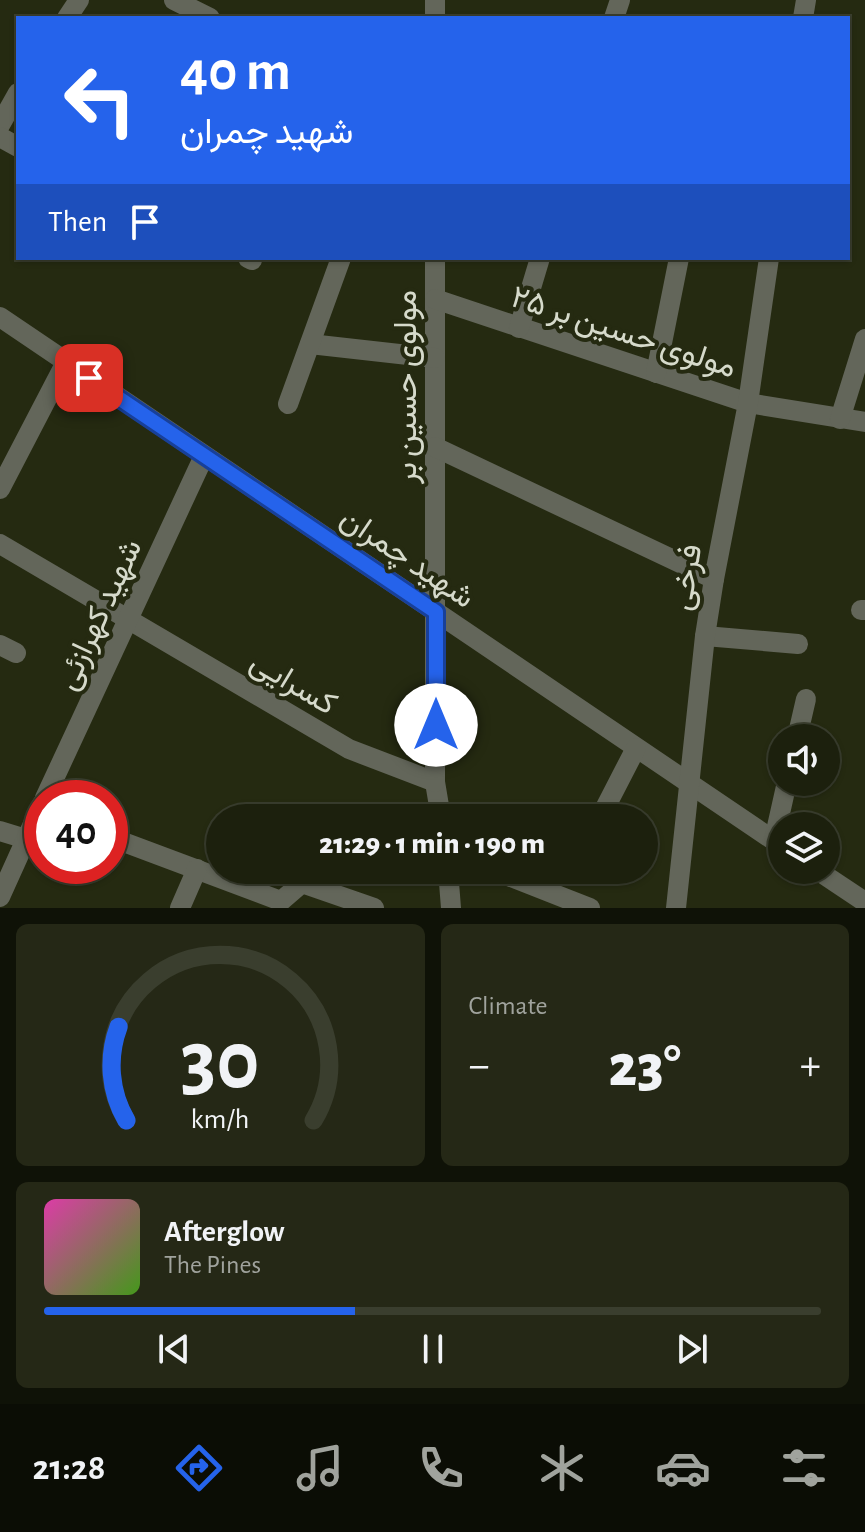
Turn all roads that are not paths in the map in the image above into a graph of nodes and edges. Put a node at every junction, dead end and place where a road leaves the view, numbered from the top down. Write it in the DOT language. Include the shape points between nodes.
graph roads {
  1 [pos="174,0"];
  2 [pos="206,16"];
  3 [pos="16,97"];
  4 [pos="0,125"];
  5 [pos="340,260"];
  6 [pos="435,260"];
  7 [pos="539,260"];
  8 [pos="679,260"];
  9 [pos="769,260"];
  10 [pos="435,299"];
  11 [pos="0,317"];
  12 [pos="519,328"];
  13 [pos="865,339"];
  14 [pos="310,344"];
  15 [pos="435,358"];
  16 [pos="66,362"];
  17 [pos="656,373"];
  18 [pos="748,403"];
  19 [pos="288,404"];
  20 [pos="840,419"];
  21 [pos="865,422"];
  22 [pos="435,447"];
  23 [pos="204,456"];
  24 [pos="0,489"];
  25 [pos="0,544"];
  26 [pos="714,579"];
  27 [pos="436,612"];
  28 [pos="128,619"];
  29 [pos="705,636"];
  30 [pos="798,644"];
  31 [pos="806,699"];
  32 [pos="800,724"];
  33 [pos="636,748"];
  34 [pos="54,780"];
  35 [pos="435,782"];
  36 [pos="688,783"];
  37 [pos="439,804"];
  38 [pos="607,804"];
  39 [pos="0,831"];
  40 [pos="768,836"];
  41 [pos="24,838"];
  42 [pos="24,843"];
  43 [pos="128,844"];
  44 [pos="197,869"];
  45 [pos="449,884"];
  46 [pos="529,884"];
  47 [pos="838,884"];
  48 [pos="0,897"];
  49 [pos="865,902"];
  50 [pos="180,908"];
  51 [pos="374,908"];
  52 [pos="451,908"];
  53 [pos="590,908"];
  54 [pos="676,908"];
  1 -- 2 [label="street"];
  3 -- 4 [label="street"];
  5 -- 14 [label="street"];
  6 -- 10 [label="street, مولوی حسین بر"];
  7 -- 12 [label="street"];
  8 -- 17 [label="street"];
  9 -- 18 [label="street, فرخی"];
  10 -- 12 [label="street, مولوی حسین بر ۲۵"];
  10 -- 15 [label="street, مولوی حسین بر"];
  11 -- 16 [label="street, شهید چمران"];
  12 -- 17 [label="street, مولوی حسین بر ۲۵"];
  13 -- 20 [label="street"];
  14 -- 15 [label="street"];
  14 -- 19 [label="street"];
  15 -- 22 [label="street, مولوی حسین بر"];
  16 -- 23 [label="street, شهید چمران"];
  16 -- 24 [label="street"];
  17 -- 18 [label="street, مولوی حسین بر ۲۵"];
  18 -- 20 [label="street, مولوی حسین بر ۲۵"];
  18 -- 26 [label="street, فرخی"];
  20 -- 21 [label="street, مولوی حسین بر ۲۵"];
  22 -- 26 [label="street"];
  22 -- 27 [label="street, مولوی حسین بر"];
  23 -- 27 [label="street, شهید چمران"];
  23 -- 28 [label="street, شهید کهرازئی"];
  25 -- 28 [label="street, کسرایی"];
  26 -- 29 [label="street, فرخی"];
  27 -- 33 [label="street, شهید چمران"];
  27 -- 35 [label="street, مولوی حسین بر"];
  28 -- 34 [label="street, شهید کهرازئی"];
  28 -- 35 [label="street, کسرایی" via="349,749"];
  29 -- 30 [label="street"];
  29 -- 36 [label="street, فرخی"];
  31 -- 32 [label="street"];
  33 -- 36 [label="street, شهید چمران"];
  33 -- 38 [label="street"];
  35 -- 37 [label="street, مولوی حسین بر"];
  36 -- 40 [label="street, شهید چمران"];
  36 -- 54 [label="street, فرخی"];
  39 -- 41 [label="street"];
  42 -- 48 [label="street, شهید کهرازئی"];
  43 -- 44 [label="street"];
  44 -- 50 [label="street"];
  44 -- 51 [label="street" via="281,901 302,883"];
  45 -- 52 [label="street"];
  46 -- 53 [label="street"];
  47 -- 49 [label="street"];
}
